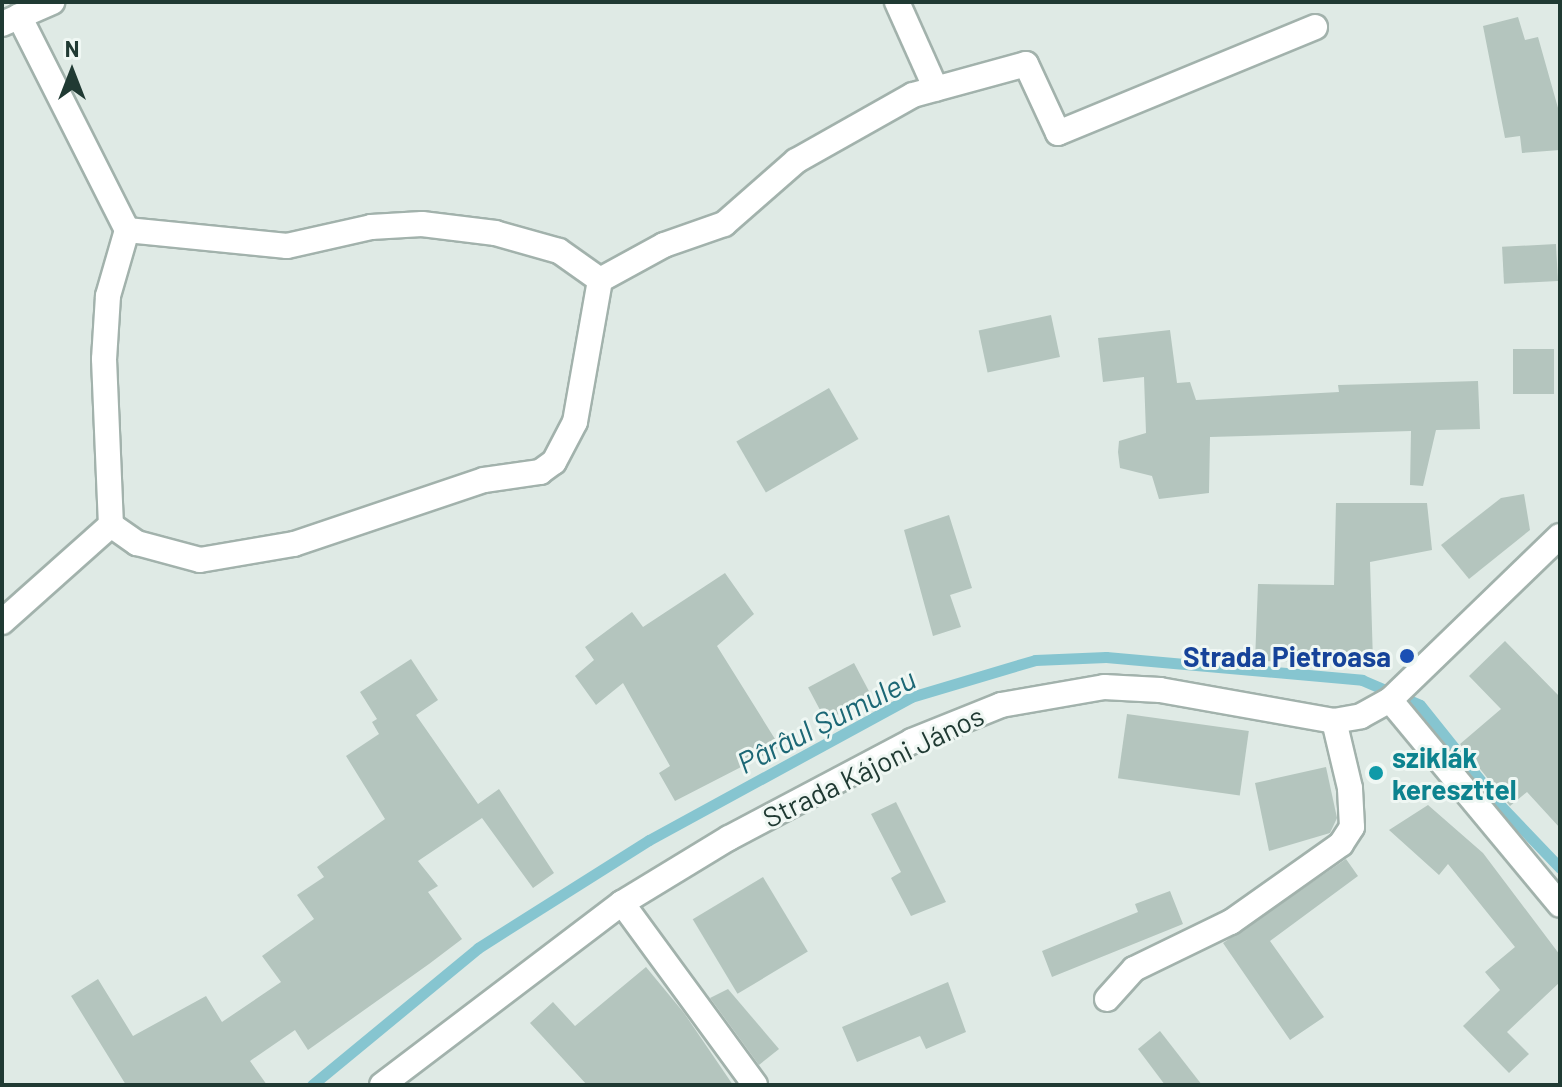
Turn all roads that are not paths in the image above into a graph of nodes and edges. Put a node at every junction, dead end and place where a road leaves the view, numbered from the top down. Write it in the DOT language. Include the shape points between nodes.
graph roads {
  1 [pos="52,2"];
  2 [pos="897,2"];
  3 [pos="11,20"];
  4 [pos="1315,27"];
  5 [pos="936,89"];
  6 [pos="127,230"];
  7 [pos="600,280"];
  8 [pos="111,525"];
  9 [pos="1560,536"];
  10 [pos="2,622"];
  11 [pos="1397,692"];
  12 [pos="1334,721"];
  13 [pos="622,903"];
  14 [pos="1560,905"];
  15 [pos="1107,999"];
  16 [pos="382,1085"];
  17 [pos="755,1085"];
  1 -- 3 [label="street"];
  2 -- 5 [label="street"];
  3 -- 6 [label="street"];
  4 -- 5 [label="street" via="1058,133 1026,64"];
  5 -- 7 [label="street" via="913,95 796,161 724,224 664,245"];
  6 -- 7 [label="street" via="287,246 371,227 422,224 495,233 559,251"];
  6 -- 8 [label="street" via="108,296 105,343"];
  7 -- 8 [label="street" via="575,422 554,462 540,472 484,480 294,544 200,560 137,543"];
  8 -- 10 [label="street"];
  9 -- 11 [label="street, Strada Kájoni János"];
  11 -- 12 [label="street, Strada Kájoni János" via="1361,716"];
  11 -- 14 [label="street"];
  12 -- 13 [label="street, Strada Kájoni János" via="1118,688 1014,702 954,722 813,791"];
  12 -- 15 [label="street" via="1350,788 1352,827 1341,844 1231,922 1134,969"];
  13 -- 16 [label="street, Strada Kájoni János"];
  13 -- 17 [label="street"];
}
